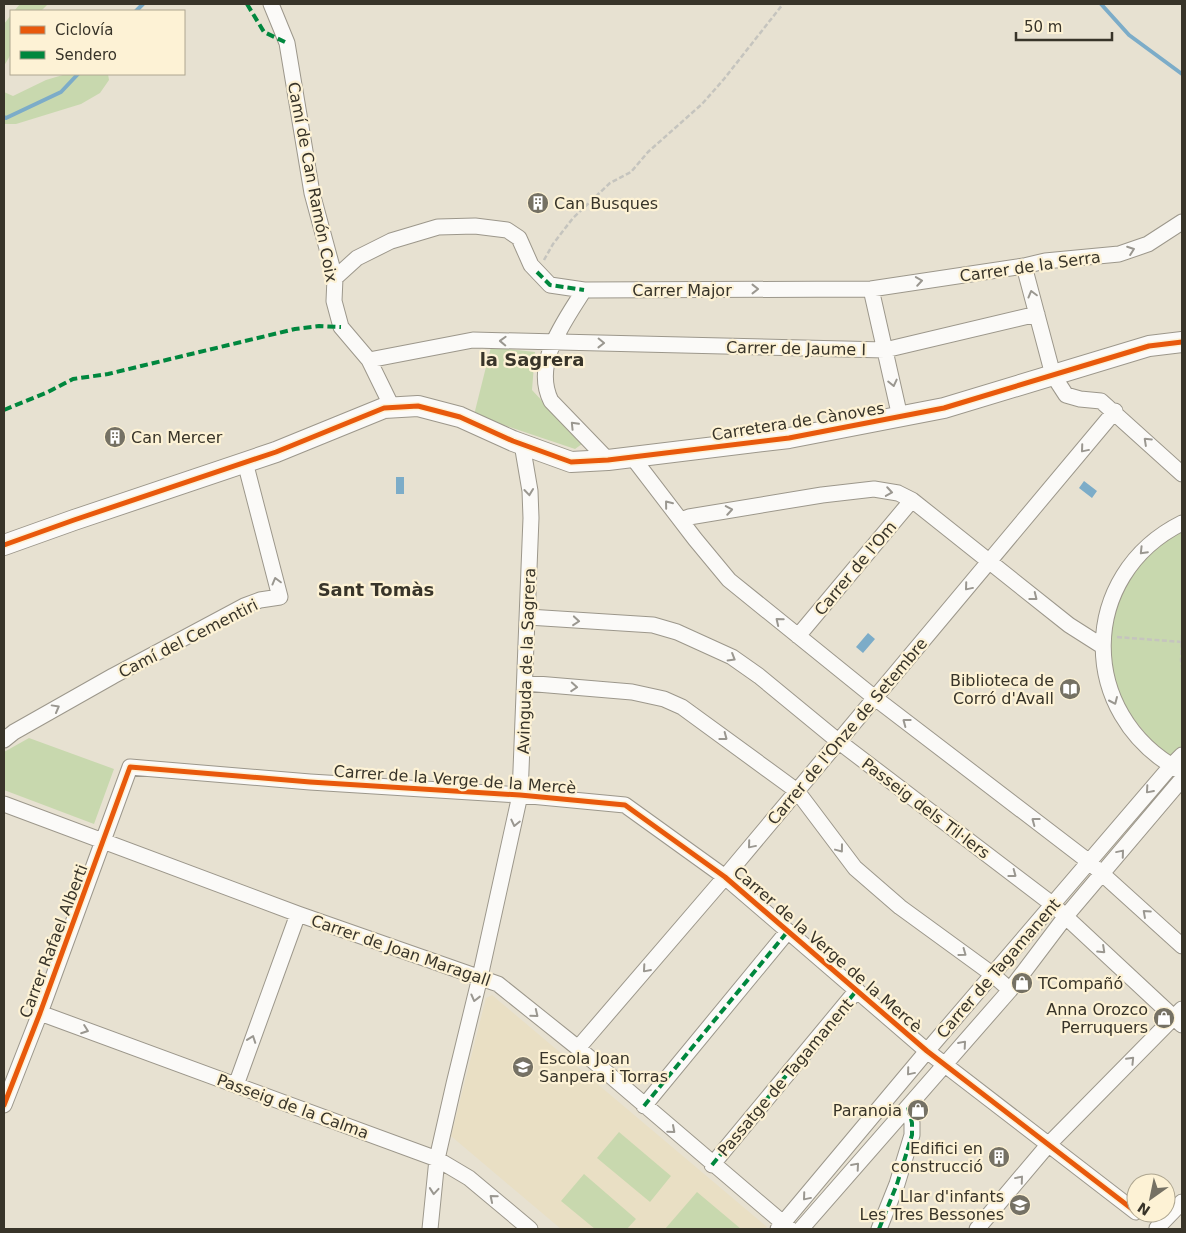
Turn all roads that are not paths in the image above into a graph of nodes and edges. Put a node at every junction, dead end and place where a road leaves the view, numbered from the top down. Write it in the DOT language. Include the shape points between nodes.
graph roads {
  1 [pos="271,4"];
  2 [pos="1182,222"];
  3 [pos="1024,266"];
  4 [pos="335,278"];
  5 [pos="871,289"];
  6 [pos="584,290"];
  7 [pos="1037,314"];
  8 [pos="552,342"];
  9 [pos="1182,342"];
  10 [pos="885,350"];
  11 [pos="369,360"];
  12 [pos="1053,375"];
  13 [pos="392,407"];
  14 [pos="1115,411"];
  15 [pos="900,417"];
  16 [pos="522,444"];
  17 [pos="633,458"];
  18 [pos="608,460"];
  19 [pos="245,462"];
  20 [pos="1182,474"];
  21 [pos="912,500"];
  22 [pos="681,520"];
  23 [pos="1182,523"];
  24 [pos="4,545"];
  25 [pos="989,562"];
  26 [pos="528,617"];
  27 [pos="798,636"];
  28 [pos="1102,646"];
  29 [pos="525,683"];
  30 [pos="875,698"];
  31 [pos="4,740"];
  32 [pos="838,742"];
  33 [pos="1182,755"];
  34 [pos="1176,769"];
  35 [pos="1182,779"];
  36 [pos="797,791"];
  37 [pos="520,795"];
  38 [pos="4,804"];
  39 [pos="103,842"];
  40 [pos="1088,861"];
  41 [pos="1103,874"];
  42 [pos="725,877"];
  43 [pos="1052,904"];
  44 [pos="298,914"];
  45 [pos="1066,916"];
  46 [pos="788,932"];
  47 [pos="1182,946"];
  48 [pos="992,974"];
  49 [pos="480,977"];
  50 [pos="857,990"];
  51 [pos="1010,990"];
  52 [pos="40,1013"];
  53 [pos="1180,1017"];
  54 [pos="578,1048"];
  55 [pos="927,1051"];
  56 [pos="945,1064"];
  57 [pos="236,1085"];
  58 [pos="4,1105"];
  59 [pos="644,1106"];
  60 [pos="908,1107"];
  61 [pos="1048,1145"];
  62 [pos="437,1158"];
  63 [pos="712,1164"];
  64 [pos="1182,1202"];
  65 [pos="1126,1204"];
  66 [pos="784,1227"];
  67 [pos="1158,1228"];
  68 [pos="430,1229"];
  69 [pos="528,1229"];
  70 [pos="800,1229"];
  71 [pos="879,1229"];
  72 [pos="977,1229"];
  1 -- 4 [label="street, Camí de Can Ramón Coix" via="287,43 312,193"];
  3 -- 2 [label="street, Carrer de la Serra, one-way" via="1045,260 1119,254 1148,244"];
  5 -- 3 [label="street, Carrer de la Serra, one-way"];
  7 -- 3 [label="street, one-way"];
  4 -- 6 [label="street, Carrer Major" via="357,258 391,240 438,227 476,226 507,230 519,238 531,265 550,285"];
  4 -- 11 [label="street, Camí de Can Ramón Coix" via="334,301 341,327"];
  6 -- 5 [label="street, Carrer Major, one-way"];
  5 -- 10 [label="street"];
  6 -- 8 [label="street"];
  7 -- 10 [label="street, Carrer de Jaume I"];
  7 -- 12 [label="street"];
  8 -- 10 [label="street, Carrer de Jaume I, one-way"];
  8 -- 11 [label="street, Carrer de Jaume I, one-way" via="473,340"];
  18 -- 8 [label="street, one-way" via="551,401 546,391"];
  9 -- 12 [label="street, Carretera de Cànoves" via="1149,346"];
  10 -- 15 [label="street, one-way"];
  11 -- 13 [label="street, Camí de Can Ramón Coix"];
  12 -- 14 [label="street" via="1066,395 1102,401"];
  12 -- 15 [label="street, Carretera de Cànoves" via="944,408"];
  13 -- 16 [label="street, Carretera de Cànoves" via="418,406 460,417"];
  13 -- 19 [label="street, Carretera de Cànoves"];
  20 -- 14 [label="street, one-way"];
  14 -- 25 [label="street, Carrer de l'Onze de Setembre, one-way"];
  15 -- 17 [label="street, Carretera de Cànoves" via="789,438"];
  16 -- 18 [label="street, Carretera de Cànoves" via="572,462"];
  16 -- 26 [label="street, Avinguda de la Sagrera, one-way" via="531,518"];
  17 -- 18 [label="street, Carretera de Cànoves"];
  22 -- 17 [label="street, one-way"];
  19 -- 24 [label="street, Carretera de Cànoves"];
  31 -- 19 [label="street, Camí del Cementiri, one-way" via="105,680 244,606 280,597"];
  22 -- 21 [label="street, one-way" via="764,504 874,489 898,493"];
  21 -- 25 [label="street"];
  21 -- 27 [label="street, Carrer de l'Om"];
  27 -- 22 [label="street, one-way" via="730,580"];
  23 -- 28 [label="street, one-way" via="1141,551 1115,588 1105,616"];
  25 -- 28 [label="street, one-way" via="1069,625"];
  25 -- 30 [label="street, Carrer de l'Onze de Setembre, one-way"];
  26 -- 29 [label="street, Avinguda de la Sagrera"];
  26 -- 32 [label="street, Passeig dels Til·lers, one-way" via="652,625 677,632 732,657"];
  27 -- 30 [label="street"];
  28 -- 34 [label="street, one-way" via="1108,687 1121,716 1141,742"];
  29 -- 36 [label="street, one-way" via="632,692 664,699 682,707"];
  29 -- 37 [label="street, Avinguda de la Sagrera"];
  30 -- 32 [label="street, Carrer de l'Onze de Setembre"];
  40 -- 30 [label="street, one-way"];
  32 -- 36 [label="street, Carrer de l'Onze de Setembre"];
  32 -- 43 [label="street, Passeig dels Til·lers, one-way"];
  33 -- 34 [label="street, Carrer de Tagamanent"];
  34 -- 40 [label="street, Carrer de Tagamanent, one-way"];
  41 -- 35 [label="street, Carrer de Tagamanent, one-way"];
  36 -- 42 [label="street, Carrer de l'Onze de Setembre, one-way"];
  36 -- 48 [label="street, one-way" via="855,868 900,907"];
  37 -- 39 [label="street, Carrer de la Verge de la Mercè" via="130,767"];
  37 -- 42 [label="street, Carrer de la Verge de la Mercè" via="625,805"];
  37 -- 49 [label="street, Avinguda de la Sagrera, one-way"];
  38 -- 39 [label="street, Carrer de Joan Maragall"];
  39 -- 44 [label="street, Carrer de Joan Maragall"];
  39 -- 52 [label="street, Carrer Rafael Alberti"];
  40 -- 41 [label="street"];
  40 -- 43 [label="street, Carrer de Tagamanent"];
  41 -- 45 [label="street, Carrer de Tagamanent"];
  47 -- 41 [label="street, one-way"];
  42 -- 46 [label="street, Carrer de la Verge de la Mercè"];
  42 -- 54 [label="street, Carrer de l'Onze de Setembre, one-way"];
  43 -- 45 [label="street, Passeig dels Til·lers"];
  43 -- 48 [label="street, Carrer de Tagamanent"];
  44 -- 49 [label="street, Carrer de Joan Maragall"];
  57 -- 44 [label="street, one-way"];
  45 -- 51 [label="street, Carrer de Tagamanent"];
  45 -- 53 [label="street, Passeig dels Til·lers, one-way"];
  46 -- 50 [label="street, Carrer de la Verge de la Mercè"];
  46 -- 59 [label="street"];
  48 -- 51 [label="street"];
  48 -- 55 [label="street, Carrer de Tagamanent"];
  49 -- 54 [label="street, Carrer de Joan Maragall, one-way" via="498,984"];
  49 -- 62 [label="street, Avinguda de la Sagrera, one-way"];
  50 -- 55 [label="street, Carrer de la Verge de la Mercè"];
  50 -- 63 [label="street, Passatge de Tagamanent"];
  56 -- 51 [label="street, Carrer de Tagamanent, one-way"];
  52 -- 57 [label="street, Passeig de la Calma, one-way"];
  52 -- 58 [label="street, Carrer Rafael Alberti"];
  61 -- 53 [label="street, one-way"];
  54 -- 59 [label="street, Carrer de Joan Maragall"];
  55 -- 56 [label="street, Carrer de la Verge de la Mercè"];
  55 -- 66 [label="street, Carrer de Tagamanent, one-way"];
  56 -- 60 [label="street, Carrer de Tagamanent"];
  56 -- 61 [label="street, Carrer de la Verge de la Mercè"];
  57 -- 62 [label="street, Passeig de la Calma"];
  59 -- 63 [label="street, Carrer de Joan Maragall, one-way"];
  70 -- 60 [label="street, Carrer de Tagamanent, one-way"];
  60 -- 71 [label="street" via="912,1135"];
  61 -- 65 [label="street, Carrer de la Verge de la Mercè"];
  72 -- 61 [label="street, one-way"];
  62 -- 68 [label="street, Avinguda de la Sagrera, one-way"];
  69 -- 62 [label="street, Passeig de la Calma, one-way" via="469,1178"];
  63 -- 66 [label="street, Carrer de Joan Maragall"];
  64 -- 67 [label="street"];
}
